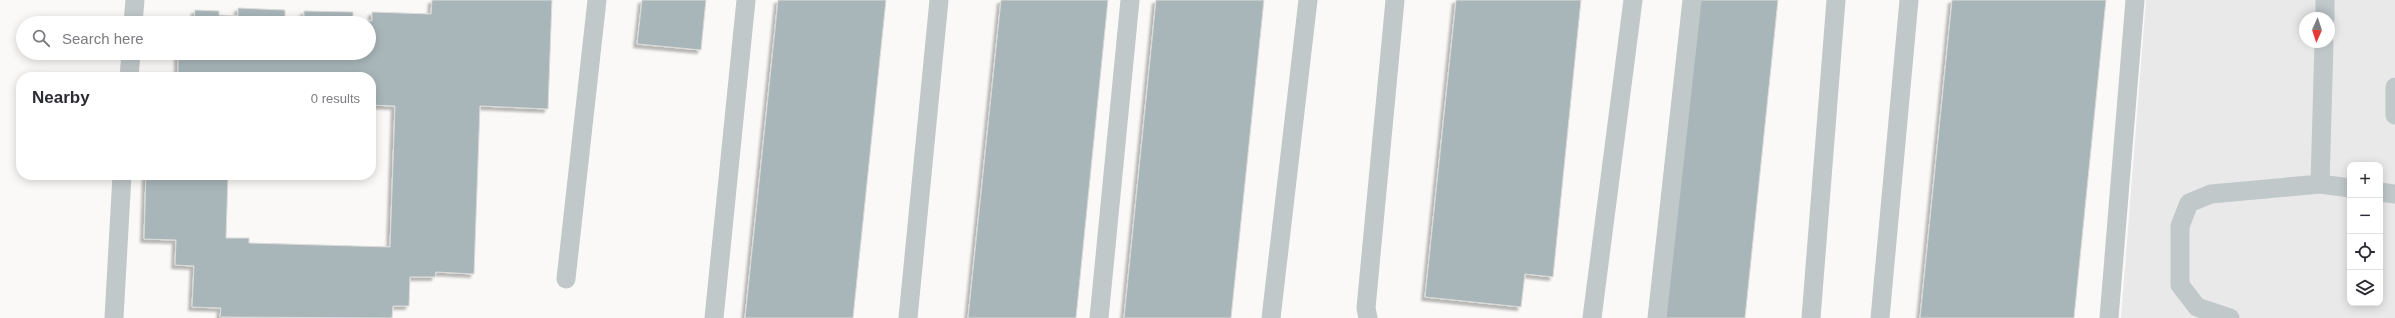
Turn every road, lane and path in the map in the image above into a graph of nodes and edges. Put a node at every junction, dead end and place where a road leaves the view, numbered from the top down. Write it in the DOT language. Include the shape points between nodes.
graph roads {
  1 [pos="135,0"];
  2 [pos="597,0"];
  3 [pos="746,0"];
  4 [pos="939,0"];
  5 [pos="1130,0"];
  6 [pos="1308,0"];
  7 [pos="1395,0"];
  8 [pos="1632,0"];
  9 [pos="1692,0"];
  10 [pos="1836,0"];
  11 [pos="1909,0"];
  12 [pos="2135,0"];
  13 [pos="2325,0"];
  14 [pos="2325,12"];
  15 [pos="134,16"];
  16 [pos="2324,48"];
  17 [pos="130,60"];
  18 [pos="129,72"];
  19 [pos="2395,87"];
  20 [pos="2395,115"];
  21 [pos="122,180"];
  22 [pos="2320,184"];
  23 [pos="2347,188"];
  24 [pos="2383,192"];
  25 [pos="2395,194"];
  26 [pos="566,279"];
  27 [pos="114,318"];
  28 [pos="714,318"];
  29 [pos="908,318"];
  30 [pos="1099,318"];
  31 [pos="1271,318"];
  32 [pos="1368,318"];
  33 [pos="1592,318"];
  34 [pos="1657,318"];
  35 [pos="1811,318"];
  36 [pos="1880,318"];
  37 [pos="2109,318"];
  38 [pos="2230,318"];
  1 -- 15 [label="lane"];
  2 -- 26 [label="lane"];
  3 -- 28 [label="lane"];
  4 -- 29 [label="lane"];
  5 -- 30 [label="lane"];
  6 -- 31 [label="lane"];
  7 -- 32 [label="lane" via="1366,308"];
  8 -- 33 [label="lane"];
  9 -- 34 [label="lane"];
  10 -- 35 [label="lane"];
  11 -- 36 [label="lane"];
  12 -- 37 [label="lane"];
  13 -- 14 [label="lane"];
  16 -- 22 [label="lane"];
  17 -- 18 [label="lane"];
  19 -- 20 [label="lane"];
  21 -- 27 [label="lane"];
  22 -- 23 [label="lane"];
  22 -- 38 [label="lane" via="2211,194 2189,203 2180,226 2180,285 2197,307"];
  24 -- 25 [label="lane"];
}
